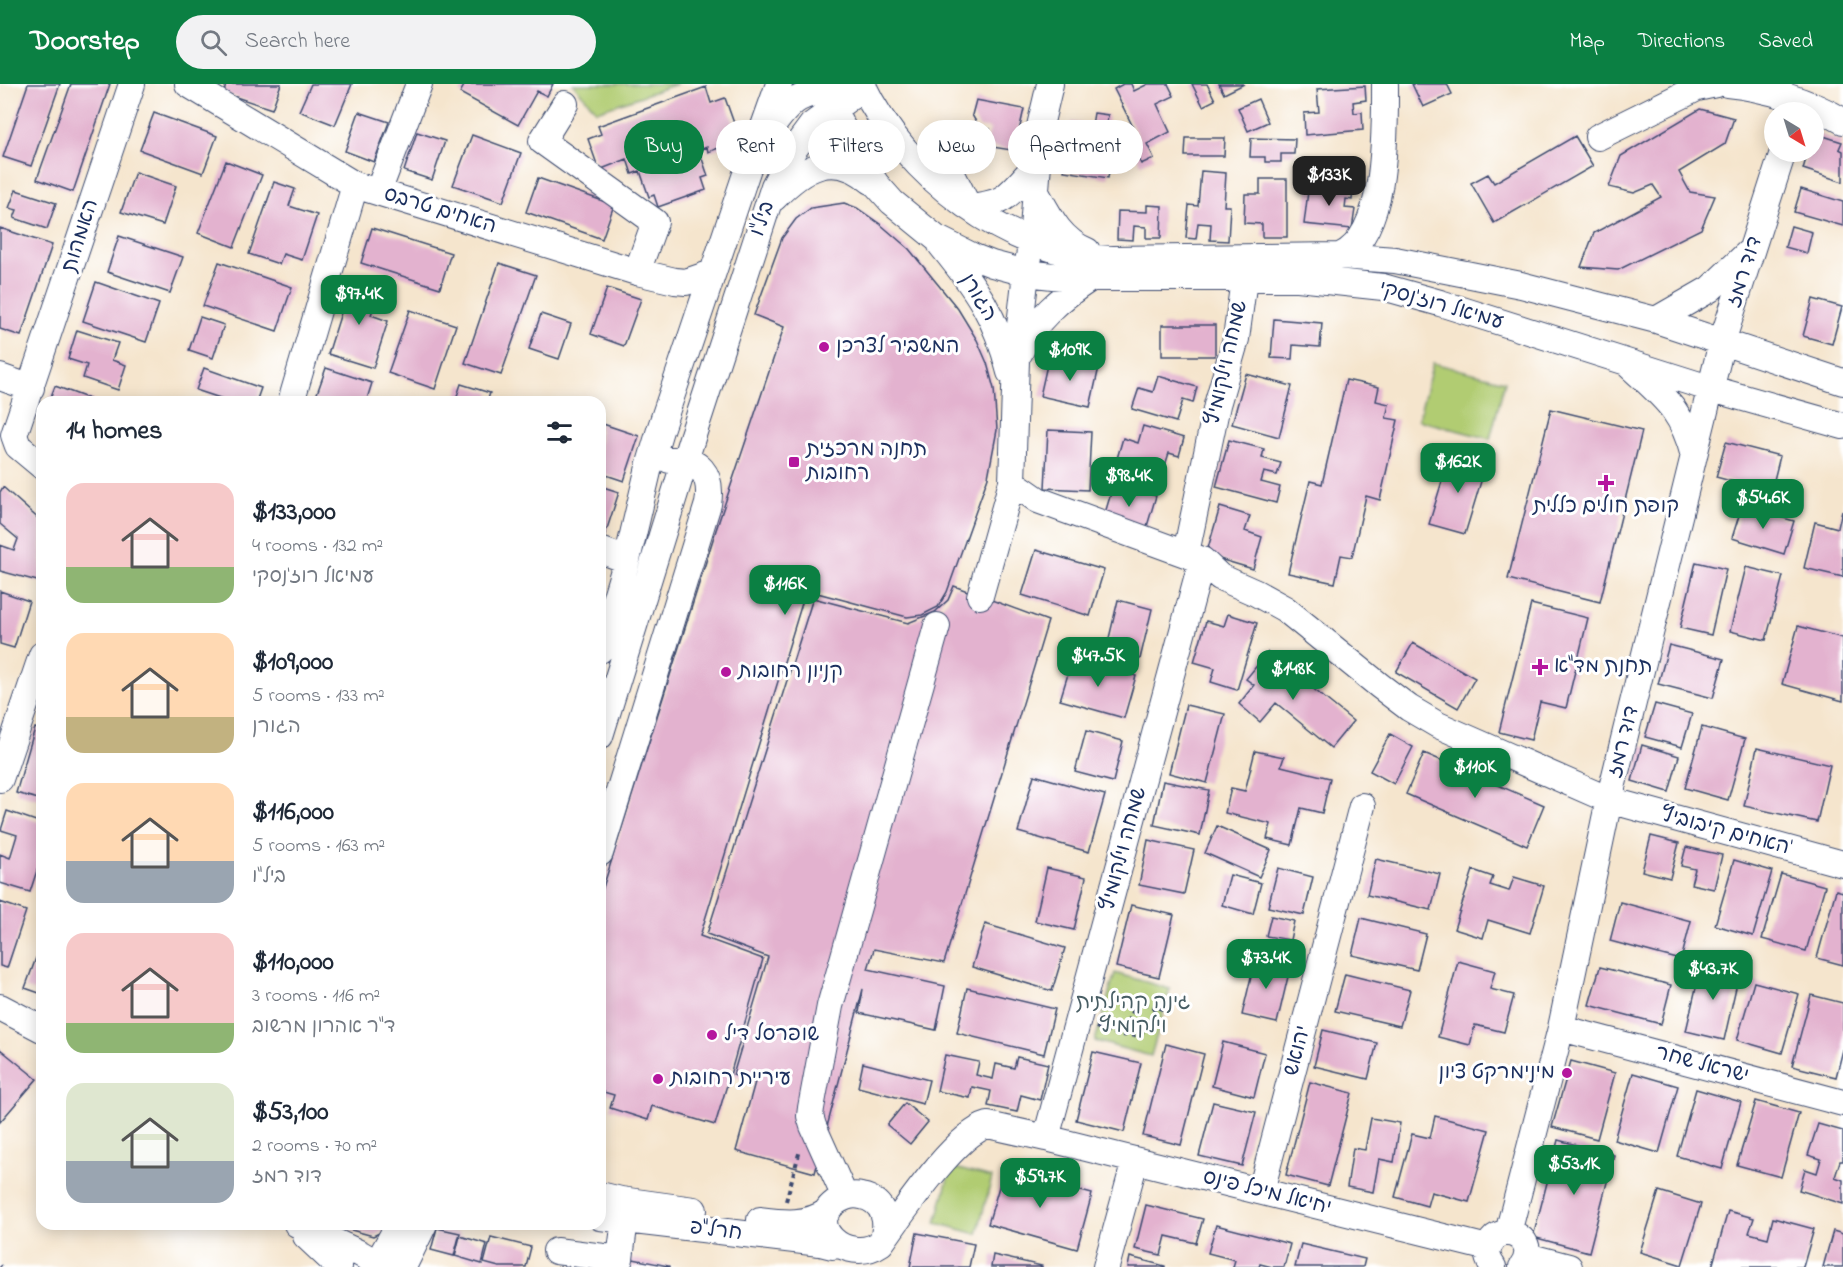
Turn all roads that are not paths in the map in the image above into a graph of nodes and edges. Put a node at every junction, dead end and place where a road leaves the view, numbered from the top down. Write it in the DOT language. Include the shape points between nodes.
graph roads {
  1 [pos="132,84"];
  2 [pos="188,84"];
  3 [pos="419,84"];
  4 [pos="779,84"];
  5 [pos="1050,84"];
  6 [pos="1385,84"];
  7 [pos="1716,84"];
  8 [pos="1727,84"];
  9 [pos="863,86"];
  10 [pos="825,95"];
  11 [pos="1799,99"];
  12 [pos="565,104"];
  13 [pos="766,120"];
  14 [pos="780,120"];
  15 [pos="1843,121"];
  16 [pos="1598,136"];
  17 [pos="1780,162"];
  18 [pos="747,174"];
  19 [pos="952,174"];
  20 [pos="876,184"];
  21 [pos="1031,185"];
  22 [pos="366,188"];
  23 [pos="767,204"];
  24 [pos="968,207"];
  25 [pos="1371,220"];
  26 [pos="1023,237"];
  27 [pos="936,238"];
  28 [pos="1752,248"];
  29 [pos="1340,256"];
  30 [pos="1113,259"];
  31 [pos="1395,260"];
  32 [pos="637,272"];
  33 [pos="712,273"];
  34 [pos="1026,273"];
  35 [pos="1091,278"];
  36 [pos="1244,279"];
  37 [pos="1656,320"];
  38 [pos="1722,342"];
  39 [pos="1016,360"];
  40 [pos="1628,364"];
  41 [pos="0,377"];
  42 [pos="1843,382"];
  43 [pos="31,388"];
  44 [pos="1712,389"];
  45 [pos="293,396"];
  46 [pos="1014,399"];
  47 [pos="1843,426"];
  48 [pos="1694,456"];
  49 [pos="685,460"];
  50 [pos="36,461"];
  51 [pos="648,467"];
  52 [pos="1012,482"];
  53 [pos="606,552"];
  54 [pos="1194,556"];
  55 [pos="627,560"];
  56 [pos="980,596"];
  57 [pos="937,626"];
  58 [pos="606,630"];
  59 [pos="36,673"];
  60 [pos="606,717"];
  61 [pos="0,779"];
  62 [pos="1609,800"];
  63 [pos="1362,806"];
  64 [pos="606,834"];
  65 [pos="1843,863"];
  66 [pos="0,1007"];
  67 [pos="36,1026"];
  68 [pos="1561,1028"];
  69 [pos="1843,1103"];
  70 [pos="1046,1138"];
  71 [pos="1135,1161"];
  72 [pos="928,1180"];
  73 [pos="1261,1191"];
  74 [pos="606,1196"];
  75 [pos="847,1202"];
  76 [pos="612,1218"];
  77 [pos="301,1230"];
  78 [pos="307,1230"];
  79 [pos="396,1230"];
  80 [pos="421,1230"];
  81 [pos="881,1243"];
  82 [pos="1496,1249"];
  83 [pos="835,1254"];
  84 [pos="569,1257"];
  85 [pos="1525,1262"];
  86 [pos="378,1266"];
  87 [pos="339,1267"];
  88 [pos="403,1267"];
  89 [pos="1106,1267"];
  90 [pos="1569,1267"];
  1 -- 43 [label="street, האמהות"];
  2 -- 22 [label="street, האחים טרבס"];
  3 -- 22 [label="street"];
  4 -- 13 [label="street"];
  5 -- 21 [label="street, הגורן"];
  6 -- 25 [label="street" via="1380,184"];
  7 -- 16 [label="street" via="1697,88"];
  8 -- 11 [label="street"];
  9 -- 10 [label="street, ביל\"ו"];
  9 -- 24 [label="street, עמיאל רוז'נסקי" via="913,160"];
  10 -- 14 [label="street, ביל\"ו" via="798,99"];
  10 -- 20 [label="street"];
  10 -- 23 [label="street, ביל\"ו" via="812,125 783,165"];
  11 -- 15 [label="street"];
  12 -- 32 [label="street" via="542,141 655,222"];
  17 -- 28 [label="street, דוד רמז"];
  18 -- 33 [label="street, ביל\"ו"];
  19 -- 24 [label="street"];
  20 -- 23 [label="street" via="847,166 824,164 801,174"];
  20 -- 27 [label="street"];
  21 -- 24 [label="street" via="986,205"];
  21 -- 26 [label="street, הגורן"];
  21 -- 30 [label="street" via="1054,225 1068,240"];
  22 -- 32 [label="street, האחים טרבס"];
  22 -- 45 [label="street"];
  23 -- 49 [label="street, ביל\"ו"];
  24 -- 26 [label="street, עמיאל רוז'נסקי"];
  25 -- 29 [label="street" via="1351,250"];
  25 -- 31 [label="street" via="1377,243"];
  26 -- 30 [label="street, עמיאל רוז'נסקי" via="1086,257"];
  26 -- 34 [label="street, הגורן"];
  27 -- 34 [label="street, עמיאל רוז'נסקי" via="974,257"];
  27 -- 46 [label="street, הגורן" via="987,309 1005,354"];
  28 -- 37 [label="street" via="1710,289"];
  28 -- 38 [label="street, דוד רמז"];
  29 -- 30 [label="street, עמיאל רוז'נסקי"];
  29 -- 31 [label="street, עמיאל רוז'נסקי"];
  31 -- 37 [label="street, עמיאל רוז'נסקי" via="1521,285"];
  32 -- 33 [label="street, האחים טרבס" via="686,282"];
  33 -- 51 [label="street, ביל\"ו"];
  34 -- 35 [label="street, עמיאל רוז'נסקי"];
  34 -- 39 [label="street, הגורן"];
  35 -- 36 [label="street, עמיאל רוז'נסקי"];
  35 -- 39 [label="street" via="1044,316 1030,332"];
  36 -- 40 [label="street, עמיאל רוז'נסקי" via="1298,278 1383,287"];
  36 -- 54 [label="street, שמחה וילקומיץ" via="1236,339 1217,405"];
  37 -- 38 [label="street, עמיאל רוז'נסקי"];
  38 -- 42 [label="street, עמיאל רוז'נסקי"];
  38 -- 44 [label="street, דוד רמז"];
  39 -- 46 [label="street, הגורן"];
  40 -- 44 [label="street, עמיאל רוז'נסקי"];
  40 -- 48 [label="street" via="1676,412"];
  41 -- 43 [label="street"];
  43 -- 50 [label="street, האמהות" via="14,435 18,446"];
  44 -- 47 [label="street, עמיאל רוז'נסקי"];
  44 -- 48 [label="street, דוד רמז"];
  46 -- 52 [label="street, הגורן"];
  48 -- 62 [label="street, דוד רמז"];
  49 -- 51 [label="street"];
  49 -- 60 [label="street, ביל\"ו"];
  49 -- 64 [label="street" via="699,466 708,480 708,504"];
  51 -- 55 [label="street, ביל\"ו"];
  52 -- 54 [label="street" via="1038,500"];
  52 -- 56 [label="street, הגורן"];
  53 -- 55 [label="street"];
  54 -- 62 [label="street, האחים קיבוביץ'" via="1220,578 1285,609 1409,708 1438,725"];
  54 -- 70 [label="street, שמחה וילקומיץ"];
  55 -- 58 [label="street, ביל\"ו"];
  57 -- 75 [label="street" via="830,1006 811,1108 813,1126"];
  59 -- 61 [label="street"];
  62 -- 65 [label="street, האחים קיבוביץ'"];
  62 -- 68 [label="street, דוד רמז"];
  63 -- 73 [label="street, יהואש"];
  66 -- 67 [label="street"];
  68 -- 69 [label="street, ישראל שחר"];
  68 -- 82 [label="street, דוד רמז"];
  70 -- 71 [label="street, יחיאל מיכל פינס"];
  70 -- 72 [label="street, יחיאל מיכל פינס" via="994,1126 980,1127"];
  71 -- 73 [label="street, יחיאל מיכל פינס"];
  71 -- 89 [label="street"];
  72 -- 75 [label="street" via="892,1200"];
  72 -- 81 [label="street"];
  73 -- 82 [label="street, יחיאל מיכל פינס"];
  74 -- 75 [label="street, חרל\"פ" via="780,1222 808,1222"];
  75 -- 81 [label="street" via="881,1208 885,1234"];
  75 -- 83 [label="street" via="824,1226"];
  76 -- 83 [label="street, חרל\"פ"];
  76 -- 84 [label="street" via="620,1259"];
  77 -- 87 [label="street"];
  78 -- 86 [label="street"];
  79 -- 86 [label="street"];
  80 -- 88 [label="street"];
  81 -- 83 [label="street" via="875,1250 857,1257"];
  82 -- 85 [label="street" via="1521,1238 1527,1250"];
  85 -- 90 [label="street"];
}
